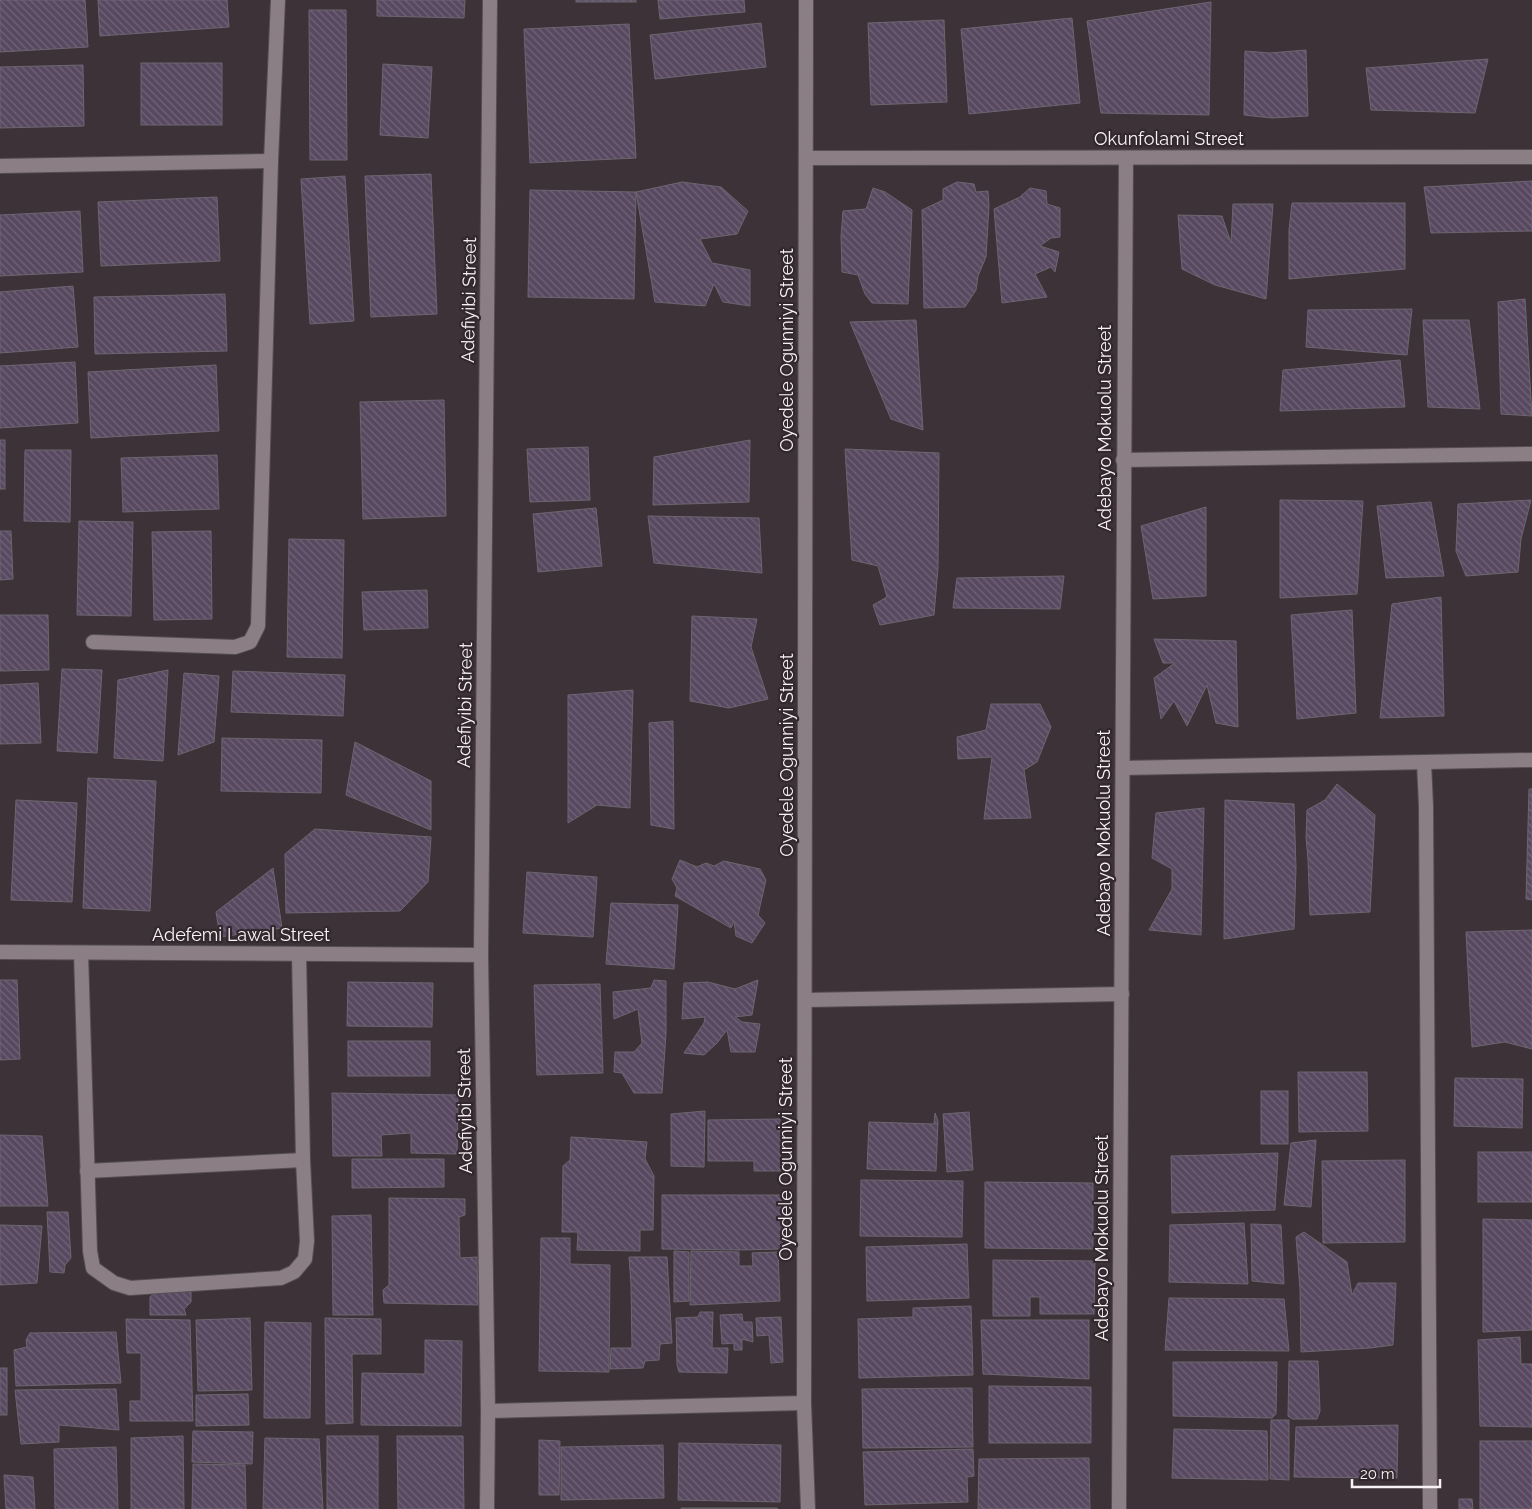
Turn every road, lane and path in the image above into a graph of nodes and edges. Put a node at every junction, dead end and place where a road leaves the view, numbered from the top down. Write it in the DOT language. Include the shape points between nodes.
graph roads {
  1 [pos="278,0"];
  2 [pos="490,0"];
  3 [pos="806,0"];
  4 [pos="1532,157"];
  5 [pos="806,158"];
  6 [pos="1126,158"];
  7 [pos="271,161"];
  8 [pos="0,166"];
  9 [pos="1532,454"];
  10 [pos="1123,460"];
  11 [pos="93,642"];
  12 [pos="1532,760"];
  13 [pos="1424,763"];
  14 [pos="1123,768"];
  15 [pos="0,952"];
  16 [pos="81,953"];
  17 [pos="299,954"];
  18 [pos="481,955"];
  19 [pos="1122,994"];
  20 [pos="806,1000"];
  21 [pos="303,1160"];
  22 [pos="87,1171"];
  23 [pos="804,1403"];
  24 [pos="488,1411"];
  25 [pos="487,1509"];
  26 [pos="808,1509"];
  27 [pos="1119,1509"];
  28 [pos="1430,1509"];
  1 -- 7 [label="street"];
  2 -- 18 [label="street, Adefiyibi Street"];
  3 -- 5 [label="street, Oyedele Ogunniyi Street"];
  4 -- 6 [label="street, Okunfolami Street"];
  5 -- 6 [label="street, Okunfolami Street"];
  5 -- 20 [label="street, Oyedele Ogunniyi Street"];
  6 -- 10 [label="street, Adebayo Mokuolu Street"];
  7 -- 8 [label="street"];
  7 -- 11 [label="street" via="258,626 250,642 235,647"];
  9 -- 10 [label="street"];
  10 -- 14 [label="street, Adebayo Mokuolu Street"];
  12 -- 13 [label="street"];
  13 -- 14 [label="street"];
  13 -- 28 [label="street"];
  14 -- 19 [label="street, Adebayo Mokuolu Street"];
  15 -- 16 [label="street, Adefemi Lawal Street"];
  16 -- 17 [label="street, Adefemi Lawal Street"];
  16 -- 22 [label="street"];
  17 -- 18 [label="street, Adefemi Lawal Street"];
  17 -- 21 [label="street"];
  18 -- 24 [label="street, Adefiyibi Street"];
  19 -- 20 [label="street"];
  19 -- 27 [label="street, Adebayo Mokuolu Street"];
  20 -- 23 [label="street, Oyedele Ogunniyi Street"];
  21 -- 22 [label="street"];
  21 -- 22 [label="street" via="307,1241 305,1259 294,1272 281,1278 130,1288 114,1284 93,1268"];
  23 -- 24 [label="street"];
  23 -- 26 [label="street, Oyedele Ogunniyi Street"];
  24 -- 25 [label="street, Adefiyibi Street"];
}
